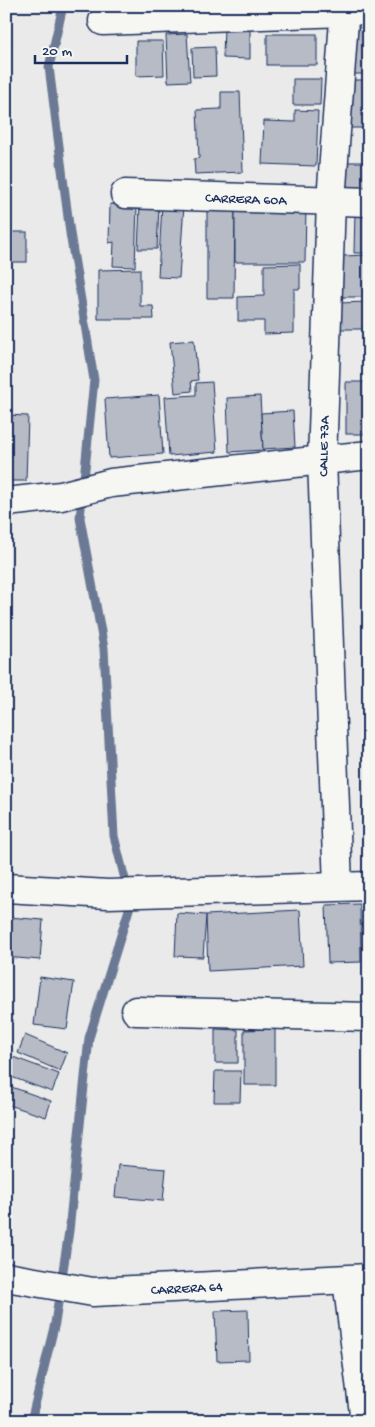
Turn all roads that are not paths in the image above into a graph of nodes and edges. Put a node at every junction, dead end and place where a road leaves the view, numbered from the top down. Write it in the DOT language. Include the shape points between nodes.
graph roads {
  1 [pos="353,9"];
  2 [pos="103,21"];
  3 [pos="125,194"];
  4 [pos="331,201"];
  5 [pos="369,202"];
  6 [pos="369,455"];
  7 [pos="322,460"];
  8 [pos="6,502"];
  9 [pos="338,886"];
  10 [pos="369,886"];
  11 [pos="6,888"];
  12 [pos="136,1011"];
  13 [pos="369,1017"];
  14 [pos="6,1277"];
  15 [pos="358,1279"];
  16 [pos="365,1421"];
  1 -- 2 [label="street"];
  1 -- 4 [label="street, CALLE 73A"];
  3 -- 4 [label="street, CARRERA 60A"];
  4 -- 5 [label="street, CARRERA 60A"];
  4 -- 7 [label="street, CALLE 73A"];
  6 -- 7 [label="street"];
  7 -- 8 [label="street" via="111,483 61,496"];
  7 -- 9 [label="street, CALLE 73A"];
  9 -- 10 [label="street"];
  9 -- 11 [label="street" via="108,894"];
  12 -- 13 [label="street"];
  14 -- 15 [label="street, CARRERA 64" via="93,1292"];
  15 -- 16 [label="street"];
}
